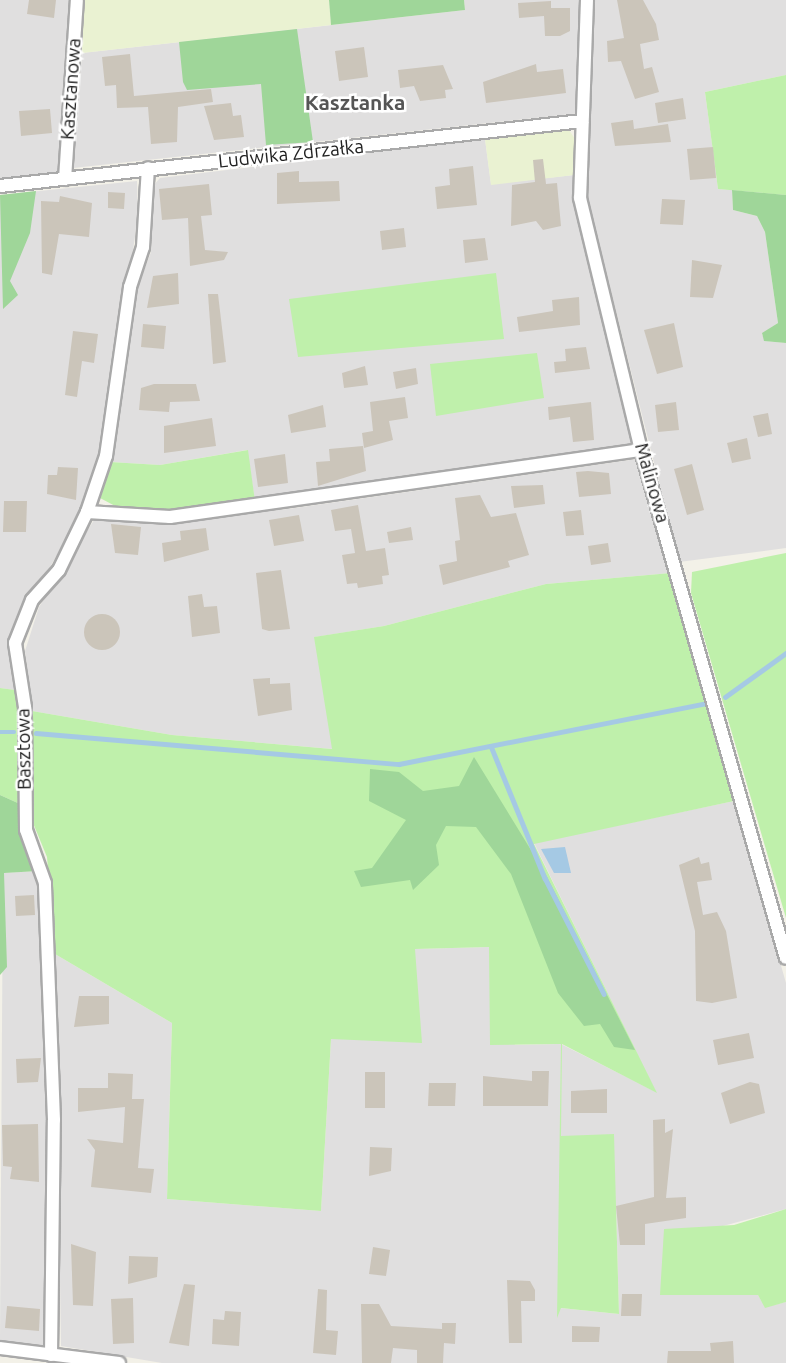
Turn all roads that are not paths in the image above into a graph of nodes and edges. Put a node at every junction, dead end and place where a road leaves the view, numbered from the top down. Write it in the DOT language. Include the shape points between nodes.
graph roads {
  1 [pos="77,0"];
  2 [pos="587,0"];
  3 [pos="582,121"];
  4 [pos="148,168"];
  5 [pos="65,178"];
  6 [pos="0,186"];
  7 [pos="641,450"];
  8 [pos="87,512"];
  9 [pos="786,958"];
  10 [pos="0,1348"];
  11 [pos="51,1355"];
  12 [pos="119,1363"];
  1 -- 5 [label="street, Kasztanowa"];
  2 -- 3 [label="street, Malinowa"];
  3 -- 4 [label="street, Ludwika Zdrzałka"];
  3 -- 7 [label="street, Malinowa" via="580,198"];
  4 -- 5 [label="street, Ludwika Zdrzałka"];
  4 -- 8 [label="street, Basztowa" via="143,247 130,287 106,456"];
  5 -- 6 [label="street, Ludwika Zdrzałka"];
  7 -- 8 [label="street" via="170,517"];
  7 -- 9 [label="street, Malinowa"];
  8 -- 11 [label="street, Basztowa" via="59,570 32,600 15,643 25,708 26,830 45,883 54,1120"];
  10 -- 11 [label="street"];
  11 -- 12 [label="street"];
}
